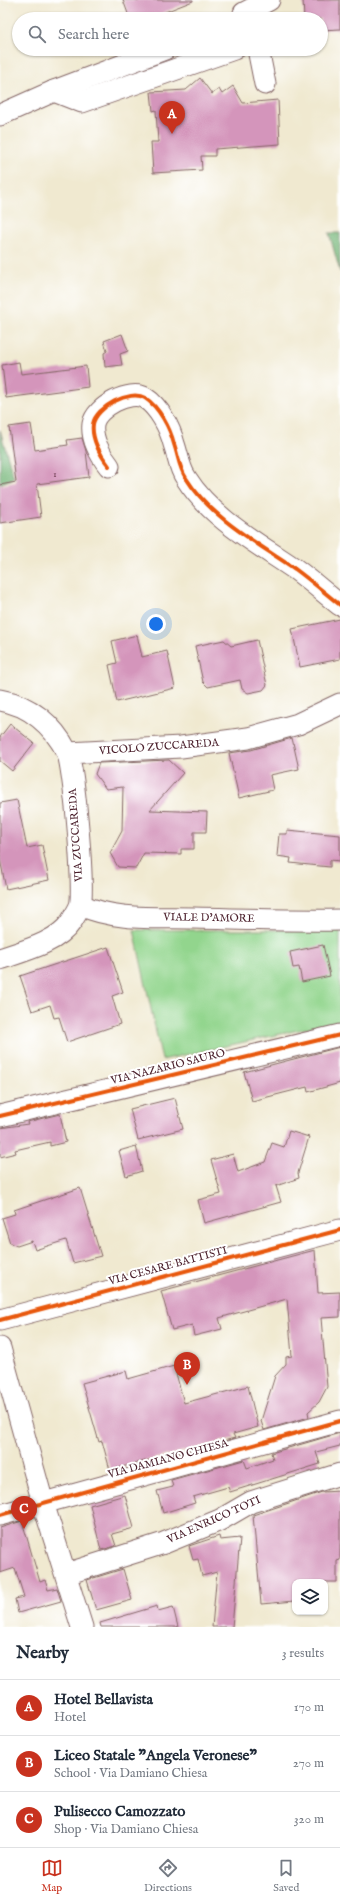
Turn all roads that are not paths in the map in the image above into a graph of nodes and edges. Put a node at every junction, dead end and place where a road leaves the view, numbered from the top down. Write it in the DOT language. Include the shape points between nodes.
graph roads {
  1 [pos="269,0"];
  2 [pos="242,11"];
  3 [pos="146,56"];
  4 [pos="214,56"];
  5 [pos="259,56"];
  6 [pos="265,84"];
  7 [pos="54,91"];
  8 [pos="0,115"];
  9 [pos="109,466"];
  10 [pos="340,605"];
  11 [pos="0,700"];
  12 [pos="340,704"];
  13 [pos="68,753"];
  14 [pos="80,905"];
  15 [pos="340,920"];
  16 [pos="0,959"];
  17 [pos="340,1035"];
  18 [pos="0,1116"];
  19 [pos="340,1230"];
  20 [pos="0,1320"];
  21 [pos="0,1348"];
  22 [pos="340,1421"];
  23 [pos="340,1474"];
  24 [pos="43,1503"];
  25 [pos="0,1515"];
  26 [pos="66,1574"];
  27 [pos="82,1627"];
  1 -- 2 [label="street"];
  3 -- 7 [label="street"];
  4 -- 7 [label="street" via="82,102"];
  5 -- 6 [label="street"];
  7 -- 8 [label="street"];
  9 -- 10 [label="street" via="101,457 93,424 100,411 120,399 133,395 144,398 156,409 164,422 174,442 185,477 197,495 257,545 295,569"];
  11 -- 13 [label="street, VIA ZUCCAREDA" via="28,710 46,721"];
  12 -- 13 [label="street, VICOLO ZUCCAREDA" via="298,724 248,738 209,745"];
  13 -- 14 [label="street, VIA ZUCCAREDA" via="77,818"];
  14 -- 15 [label="street, VIALE D'AMORE" via="96,912 126,916"];
  14 -- 16 [label="street" via="71,922 61,933"];
  17 -- 18 [label="street, VIA NAZARIO SAURO"];
  19 -- 20 [label="street, VIA CESARE BATTISTI"];
  21 -- 24 [label="street"];
  22 -- 24 [label="street, VIA DAMIANO CHIESA"];
  23 -- 26 [label="street, VIA ENRICO TOTI" via="251,1502 220,1520 164,1543"];
  24 -- 25 [label="street, VIA DAMIANO CHIESA"];
  24 -- 26 [label="street"];
  26 -- 27 [label="street"];
}
